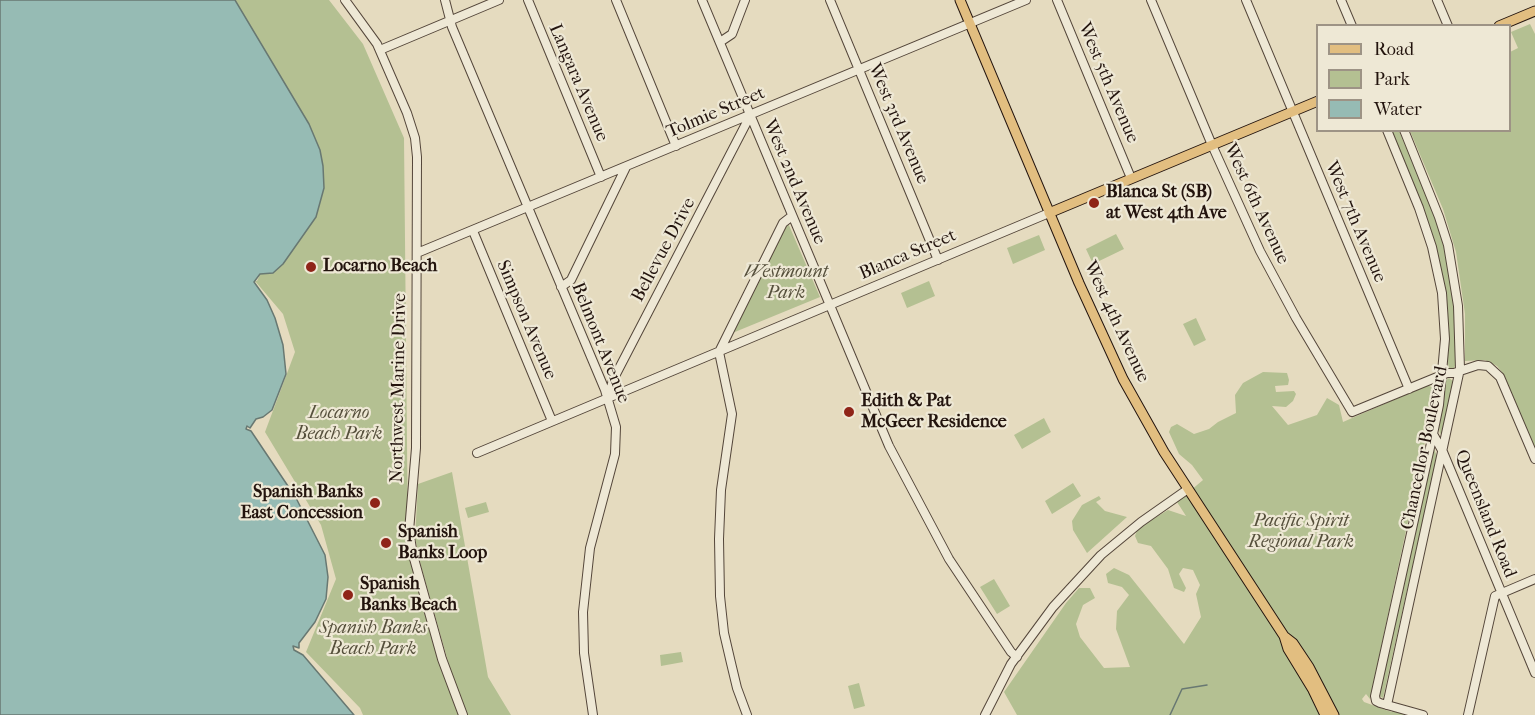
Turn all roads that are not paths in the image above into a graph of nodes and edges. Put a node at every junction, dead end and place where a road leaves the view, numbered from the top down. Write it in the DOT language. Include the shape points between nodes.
graph roads {
  1 [pos="345,0"];
  2 [pos="445,0"];
  3 [pos="499,0"];
  4 [pos="528,0"];
  5 [pos="616,0"];
  6 [pos="702,0"];
  7 [pos="745,0"];
  8 [pos="830,0"];
  9 [pos="960,0"];
  10 [pos="1026,0"];
  11 [pos="1057,0"];
  12 [pos="1151,0"];
  13 [pos="1246,0"];
  14 [pos="1341,0"];
  15 [pos="1437,0"];
  16 [pos="1535,11"];
  17 [pos="451,20"];
  18 [pos="969,24"];
  19 [pos="1351,24"];
  20 [pos="1447,24"];
  21 [pos="1504,24"];
  22 [pos="720,42"];
  23 [pos="380,50"];
  24 [pos="859,70"];
  25 [pos="1316,101"];
  26 [pos="1292,112"];
  27 [pos="750,116"];
  28 [pos="1388,132"];
  29 [pos="1405,132"];
  30 [pos="1212,145"];
  31 [pos="676,146"];
  32 [pos="626,167"];
  33 [pos="601,177"];
  34 [pos="1131,178"];
  35 [pos="528,208"];
  36 [pos="1049,213"];
  37 [pos="792,216"];
  38 [pos="472,231"];
  39 [pos="417,253"];
  40 [pos="938,260"];
  41 [pos="561,287"];
  42 [pos="829,305"];
  43 [pos="719,352"];
  44 [pos="1460,369"];
  45 [pos="1442,375"];
  46 [pos="1409,389"];
  47 [pos="608,398"];
  48 [pos="552,422"];
  49 [pos="1433,434"];
  50 [pos="1443,452"];
  51 [pos="477,453"];
  52 [pos="1535,459"];
  53 [pos="1188,489"];
  54 [pos="1535,579"];
  55 [pos="1501,592"];
  56 [pos="1284,636"];
  57 [pos="1017,657"];
  58 [pos="1535,673"];
  59 [pos="1387,705"];
  60 [pos="463,715"];
  61 [pos="593,715"];
  62 [pos="747,715"];
  63 [pos="985,715"];
  64 [pos="1325,715"];
  65 [pos="1334,715"];
  66 [pos="1423,715"];
  67 [pos="1468,715"];
  1 -- 23 [label="street, Northwest Marine Drive"];
  2 -- 17 [label="street, Belmont Avenue"];
  3 -- 17 [label="street"];
  4 -- 33 [label="street, Langara Avenue"];
  5 -- 31 [label="street"];
  6 -- 22 [label="street, West 2nd Avenue"];
  7 -- 22 [label="street" via="732,34"];
  8 -- 24 [label="street, West 3rd Avenue"];
  9 -- 18 [label="main road, West 4th Avenue"];
  10 -- 18 [label="street, Tolmie Street"];
  11 -- 34 [label="street, West 5th Avenue"];
  12 -- 30 [label="street, West 6th Avenue"];
  13 -- 26 [label="street, West 7th Avenue"];
  14 -- 19 [label="street"];
  15 -- 20 [label="street"];
  16 -- 21 [label="main road"];
  17 -- 23 [label="street"];
  17 -- 35 [label="street, Belmont Avenue"];
  18 -- 24 [label="street, Tolmie Street"];
  18 -- 36 [label="main road, West 4th Avenue"];
  22 -- 27 [label="street, West 2nd Avenue"];
  23 -- 39 [label="street, Northwest Marine Drive" via="415,138"];
  24 -- 27 [label="street, Tolmie Street"];
  24 -- 40 [label="street, West 3rd Avenue"];
  25 -- 26 [label="main road, Blanca Street"];
  26 -- 30 [label="main road, Blanca Street"];
  26 -- 46 [label="street, West 7th Avenue"];
  27 -- 31 [label="street, Tolmie Street"];
  27 -- 37 [label="street, West 2nd Avenue"];
  27 -- 47 [label="street, Bellevue Drive" via="614,378"];
  28 -- 45 [label="street, Chancellor Boulevard" via="1427,229 1438,271 1444,315"];
  29 -- 44 [label="street, Chancellor Boulevard" via="1448,245 1458,297"];
  30 -- 34 [label="main road, Blanca Street"];
  30 -- 46 [label="street, West 6th Avenue" via="1264,259 1352,412"];
  31 -- 32 [label="street, Tolmie Street"];
  32 -- 33 [label="street, Tolmie Street"];
  32 -- 41 [label="street" via="571,280"];
  33 -- 35 [label="street, Tolmie Street"];
  34 -- 36 [label="main road, Blanca Street"];
  35 -- 38 [label="street, Tolmie Street"];
  35 -- 41 [label="street, Belmont Avenue"];
  36 -- 40 [label="street, Blanca Street"];
  36 -- 53 [label="main road, West 4th Avenue" via="1123,379"];
  37 -- 42 [label="street, West 2nd Avenue"];
  37 -- 43 [label="street" via="783,223"];
  38 -- 39 [label="street, Tolmie Street"];
  38 -- 48 [label="street, Simpson Avenue"];
  39 -- 60 [label="street, Northwest Marine Drive" via="416,448 410,539 442,659"];
  40 -- 42 [label="street, Blanca Street"];
  41 -- 47 [label="street, Belmont Avenue"];
  42 -- 43 [label="street, Blanca Street"];
  42 -- 57 [label="street, West 2nd Avenue" via="913,495 955,569"];
  43 -- 47 [label="street, Blanca Street"];
  43 -- 62 [label="street" via="732,414 721,490 720,596 730,663"];
  44 -- 45 [label="street"];
  44 -- 50 [label="street, Chancellor Boulevard"];
  44 -- 52 [label="street" via="1478,365 1496,372"];
  45 -- 46 [label="street"];
  45 -- 49 [label="street, Chancellor Boulevard"];
  47 -- 48 [label="street, Blanca Street"];
  47 -- 61 [label="street, Belmont Avenue" via="617,442 590,548 583,612"];
  48 -- 51 [label="street, Blanca Street"];
  49 -- 50 [label="street, Queensland Road"];
  49 -- 59 [label="street, Chancellor Boulevard" via="1375,696 1376,701"];
  50 -- 55 [label="street, Queensland Road"];
  50 -- 59 [label="street, Chancellor Boulevard"];
  53 -- 56 [label="main road, West 4th Avenue"];
  53 -- 57 [label="street" via="1101,555 1053,607"];
  54 -- 55 [label="street"];
  55 -- 58 [label="street, Queensland Road"];
  55 -- 67 [label="street" via="1495,596"];
  56 -- 64 [label="main road"];
  56 -- 65 [label="main road" via="1301,654"];
  57 -- 63 [label="street"];
  59 -- 66 [label="street"];
}
